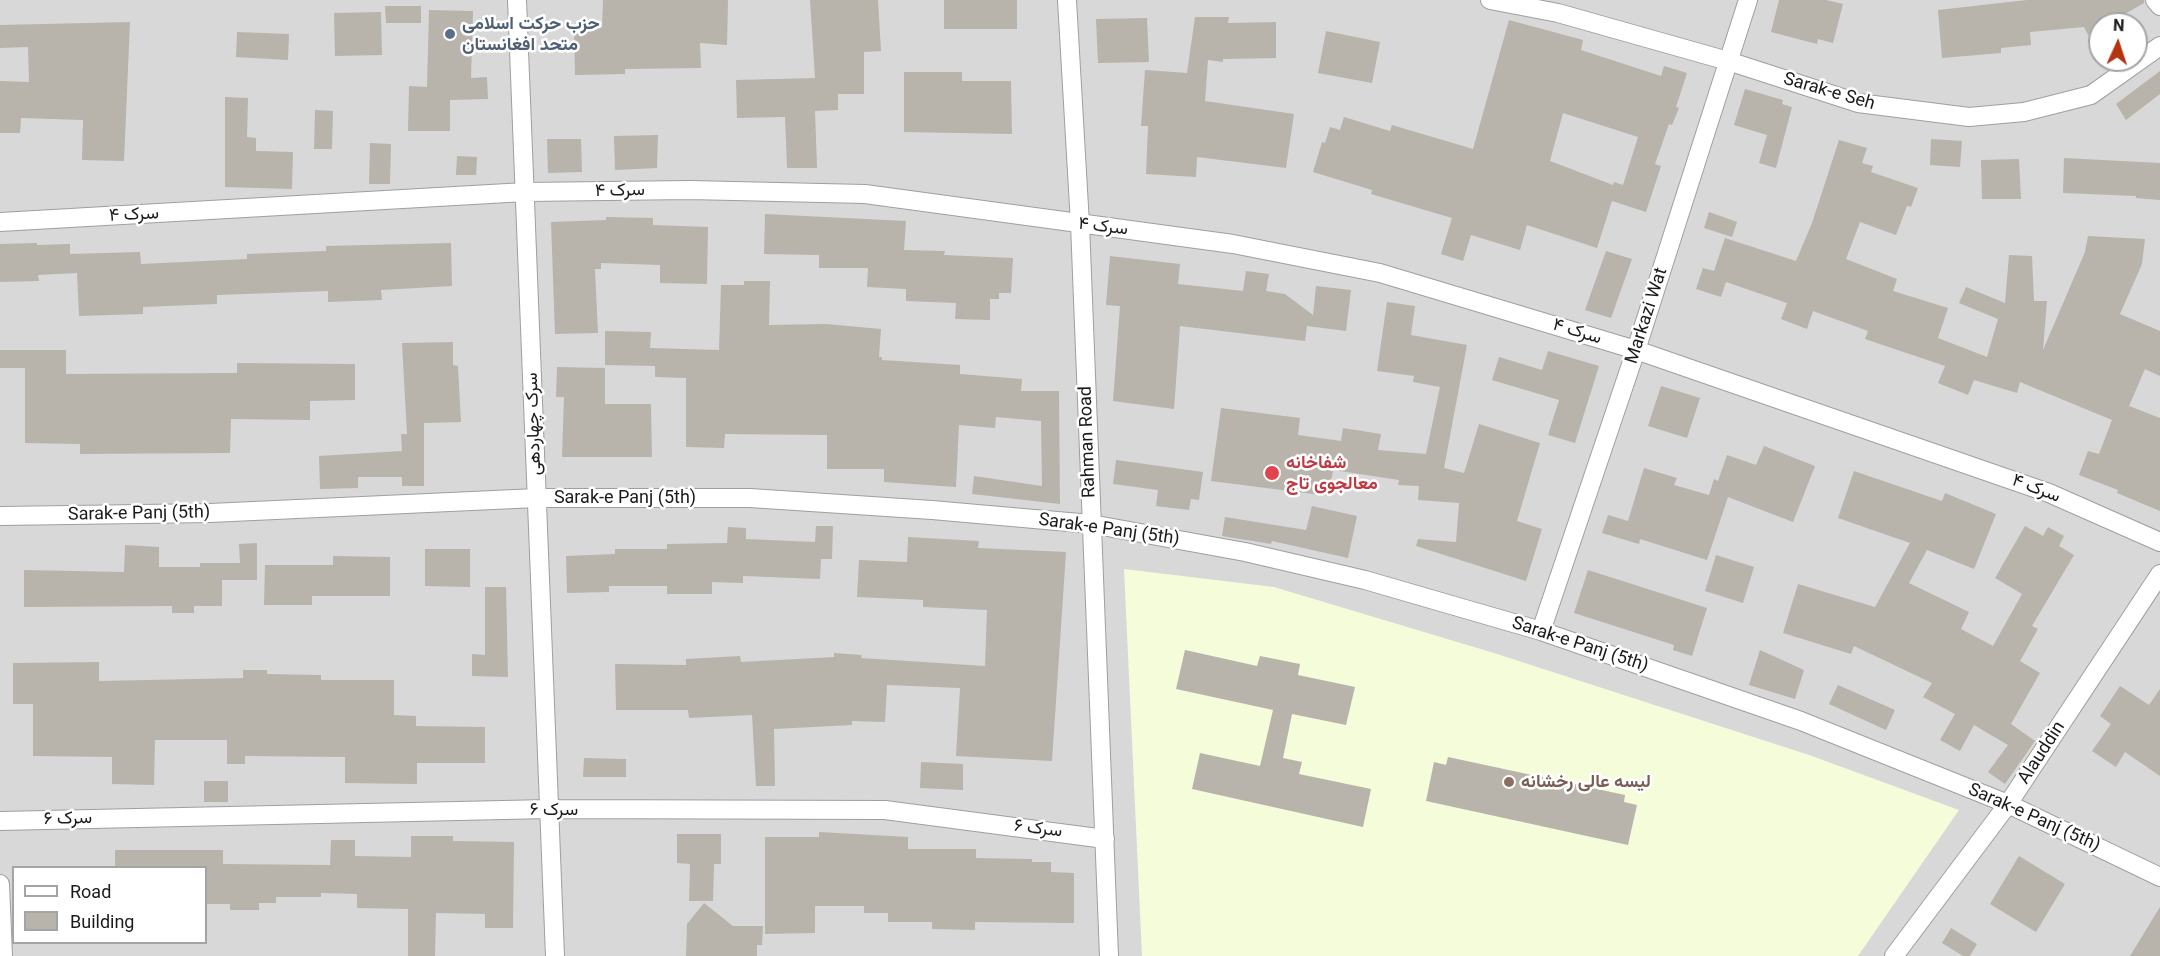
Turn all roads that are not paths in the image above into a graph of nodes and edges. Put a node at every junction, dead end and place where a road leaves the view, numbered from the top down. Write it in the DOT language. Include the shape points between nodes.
graph roads {
  1 [pos="517,0"];
  2 [pos="1067,0"];
  3 [pos="1490,0"];
  4 [pos="1748,0"];
  5 [pos="2155,0"];
  6 [pos="2160,6"];
  7 [pos="2160,46"];
  8 [pos="1728,61"];
  9 [pos="525,192"];
  10 [pos="0,222"];
  11 [pos="1080,224"];
  12 [pos="1636,350"];
  13 [pos="537,498"];
  14 [pos="0,516"];
  15 [pos="1091,525"];
  16 [pos="2160,542"];
  17 [pos="2160,574"];
  18 [pos="1542,631"];
  19 [pos="2008,804"];
  20 [pos="549,809"];
  21 [pos="0,821"];
  22 [pos="1106,839"];
  23 [pos="2160,877"];
  24 [pos="0,884"];
  25 [pos="3,956"];
  26 [pos="555,956"];
  27 [pos="1109,956"];
  28 [pos="1894,956"];
  1 -- 9 [label="street, سرک چهاردهی"];
  2 -- 11 [label="street, Rahman Road"];
  3 -- 8 [label="street, Sarak-e Seh" via="1558,13"];
  4 -- 8 [label="street, Markazi Wat"];
  5 -- 6 [label="street"];
  7 -- 8 [label="street, Sarak-e Seh" via="2091,95 2024,112 1969,117 1858,103"];
  8 -- 12 [label="street, Markazi Wat"];
  9 -- 10 [label="street, سرک ۴"];
  9 -- 11 [label="street, سرک ۴" via="865,194"];
  9 -- 13 [label="street, سرک چهاردهی"];
  11 -- 12 [label="street, سرک ۴" via="1233,244 1380,273"];
  11 -- 15 [label="street, Rahman Road"];
  12 -- 16 [label="street, سرک ۴" via="2049,493"];
  12 -- 18 [label="street, Markazi Wat"];
  13 -- 14 [label="street, Sarak-e Panj (5th)" via="210,513"];
  13 -- 15 [label="street, Sarak-e Panj (5th)" via="750,498"];
  13 -- 20 [label="street, سرک چهاردهی"];
  15 -- 18 [label="street, Sarak-e Panj (5th)" via="1245,552 1365,580"];
  15 -- 22 [label="street, Rahman Road"];
  17 -- 19 [label="street, Alauddin"];
  18 -- 19 [label="street, Sarak-e Panj (5th)" via="1801,721"];
  19 -- 23 [label="street, Sarak-e Panj (5th)"];
  19 -- 28 [label="street, Alauddin"];
  20 -- 21 [label="street, سرک ۶"];
  20 -- 22 [label="street, سرک ۶" via="885,810"];
  20 -- 26 [label="street, سرک چهاردهی"];
  22 -- 27 [label="street, Rahman Road"];
  24 -- 25 [label="street"];
}
